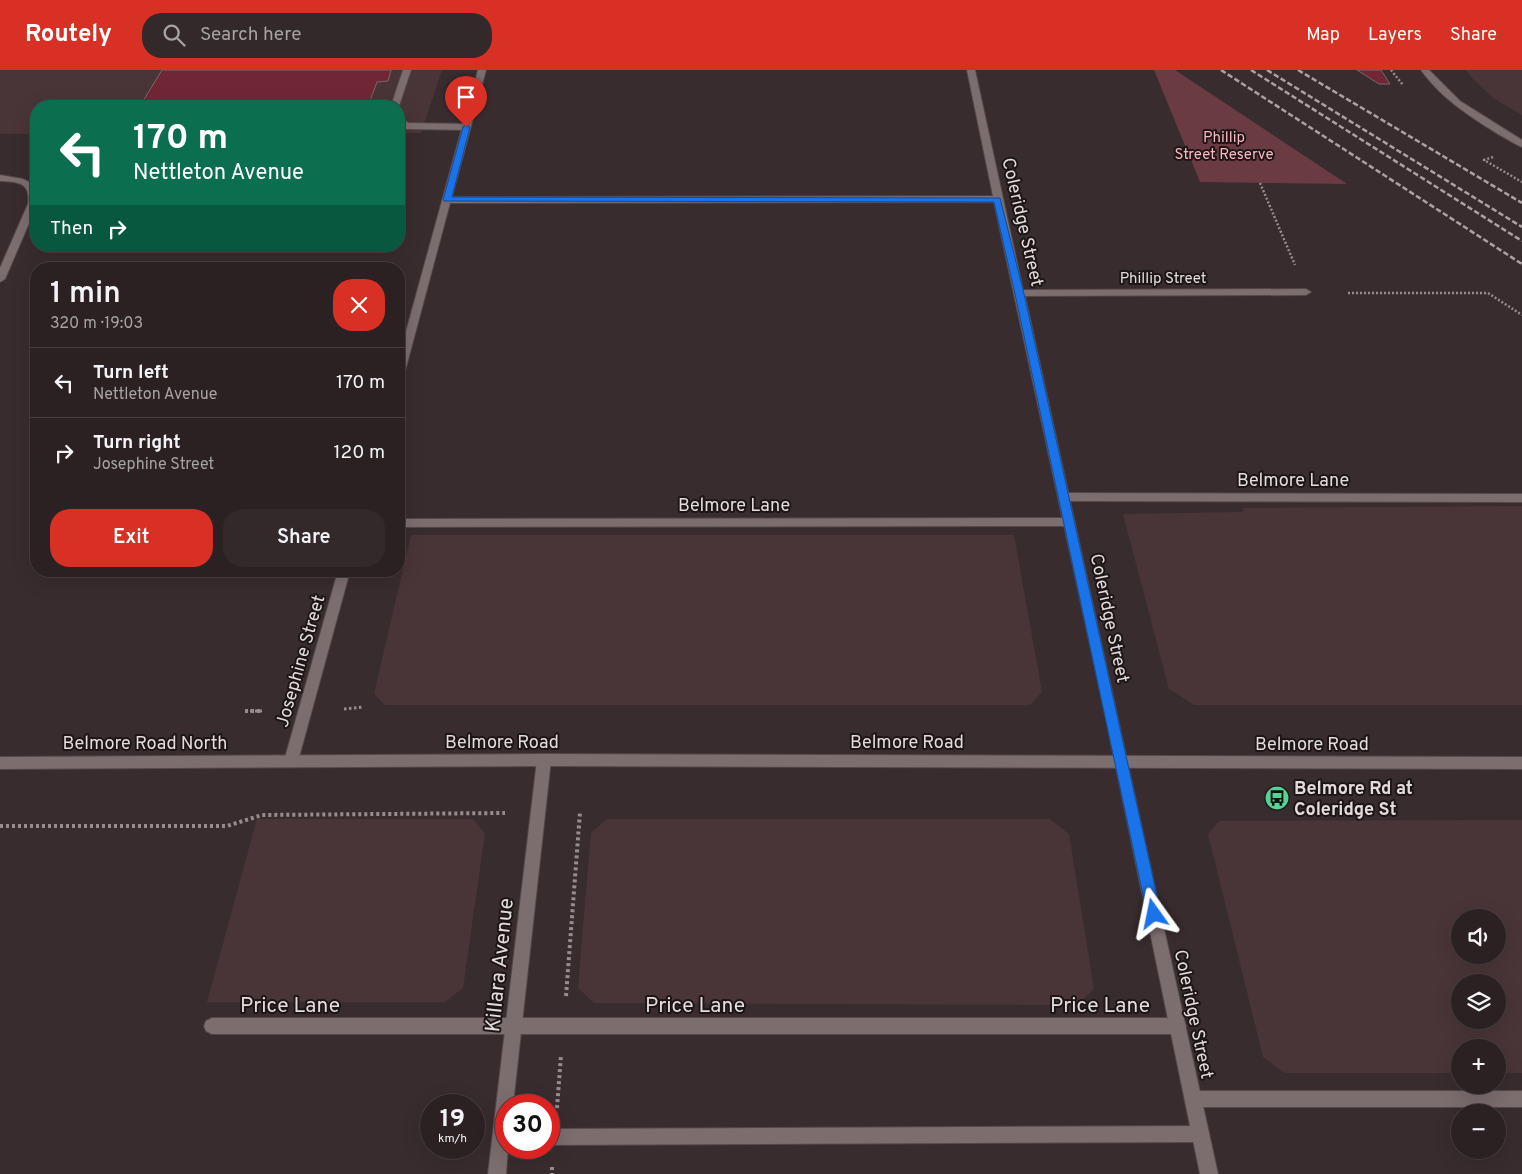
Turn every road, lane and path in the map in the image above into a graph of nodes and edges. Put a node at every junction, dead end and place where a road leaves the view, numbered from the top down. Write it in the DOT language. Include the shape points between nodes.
graph roads {
  1 [pos="407,70"];
  2 [pos="482,70"];
  3 [pos="970,70"];
  4 [pos="1425,70"];
  5 [pos="397,100"];
  6 [pos="405,125"];
  7 [pos="466,127"];
  8 [pos="1522,144"];
  9 [pos="0,178"];
  10 [pos="1260,183"];
  11 [pos="30,186"];
  12 [pos="997,199"];
  13 [pos="447,200"];
  14 [pos="30,206"];
  15 [pos="1296,265"];
  16 [pos="0,279"];
  17 [pos="1306,292"];
  18 [pos="1348,293"];
  19 [pos="1020,294"];
  20 [pos="1522,314"];
  21 [pos="405,353"];
  22 [pos="1064,497"];
  23 [pos="1522,498"];
  24 [pos="1070,522"];
  25 [pos="405,523"];
  26 [pos="342,577"];
  27 [pos="363,707"];
  28 [pos="344,709"];
  29 [pos="245,711"];
  30 [pos="262,711"];
  31 [pos="291,760"];
  32 [pos="544,760"];
  33 [pos="1122,761"];
  34 [pos="0,763"];
  35 [pos="1522,763"];
  36 [pos="580,812"];
  37 [pos="505,813"];
  38 [pos="0,826"];
  39 [pos="212,1026"];
  40 [pos="514,1026"];
  41 [pos="564,1026"];
  42 [pos="1178,1026"];
  43 [pos="508,1094"];
  44 [pos="557,1094"];
  45 [pos="1193,1099"];
  46 [pos="1522,1099"];
  47 [pos="1200,1134"];
  48 [pos="560,1137"];
  49 [pos="500,1159"];
  50 [pos="552,1159"];
  51 [pos="497,1174"];
  52 [pos="552,1174"];
  53 [pos="1209,1174"];
  1 -- 5 [label="street"];
  2 -- 7 [label="street"];
  3 -- 12 [label="street, Coleridge Street"];
  4 -- 8 [label="street" via="1462,108"];
  6 -- 7 [label="street"];
  7 -- 13 [label="street"];
  9 -- 11 [label="street"];
  10 -- 15 [label="path"];
  12 -- 13 [label="street"];
  12 -- 19 [label="street, Coleridge Street"];
  13 -- 21 [label="street"];
  14 -- 16 [label="street"];
  17 -- 19 [label="street, Phillip Street"];
  18 -- 20 [label="path" via="1488,293"];
  19 -- 22 [label="street, Coleridge Street"];
  22 -- 23 [label="street, Belmore Lane"];
  22 -- 24 [label="street, Coleridge Street"];
  24 -- 25 [label="street, Belmore Lane"];
  24 -- 33 [label="street, Coleridge Street"];
  26 -- 31 [label="street, Josephine Street"];
  27 -- 28 [label="path"];
  29 -- 30 [label="path"];
  31 -- 32 [label="street, Belmore Road"];
  31 -- 34 [label="street, Belmore Road North"];
  32 -- 33 [label="street, Belmore Road"];
  32 -- 40 [label="street, Killara Avenue"];
  33 -- 35 [label="street, Belmore Road"];
  33 -- 42 [label="street, Coleridge Street"];
  36 -- 41 [label="path"];
  37 -- 38 [label="path" via="262,815 227,826"];
  39 -- 40 [label="street, Price Lane"];
  40 -- 41 [label="street, Price Lane"];
  40 -- 43 [label="street, Killara Avenue"];
  41 -- 42 [label="street, Price Lane"];
  41 -- 44 [label="path"];
  42 -- 45 [label="street, Coleridge Street"];
  45 -- 46 [label="street"];
  45 -- 47 [label="street, Coleridge Street"];
  47 -- 48 [label="street"];
  47 -- 53 [label="street, Coleridge Street"];
  49 -- 51 [label="street, Killara Avenue"];
  50 -- 52 [label="path"];
}
